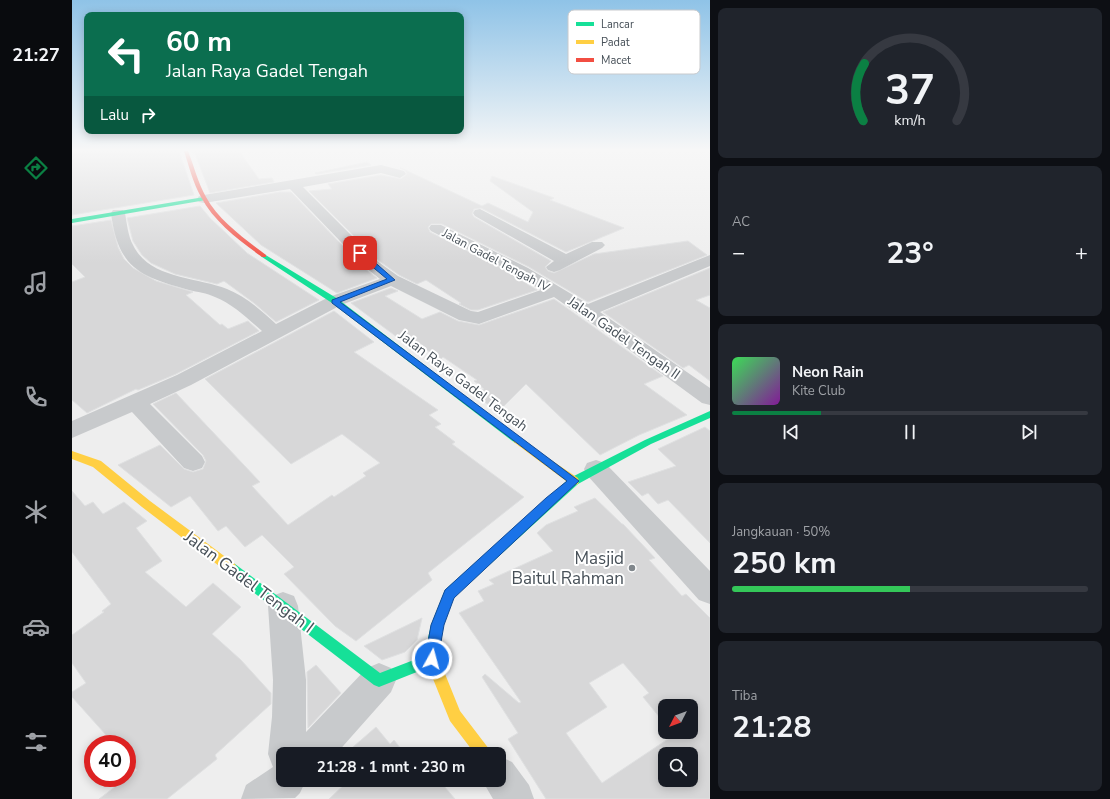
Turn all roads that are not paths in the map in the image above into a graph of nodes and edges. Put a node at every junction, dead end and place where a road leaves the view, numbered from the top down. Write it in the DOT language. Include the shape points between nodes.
graph roads {
  1 [pos="200,188"];
  2 [pos="272,188"];
  3 [pos="296,188"];
  4 [pos="204,199"];
  5 [pos="118,213"];
  6 [pos="480,213"];
  7 [pos="72,221"];
  8 [pos="436,228"];
  9 [pos="597,245"];
  10 [pos="708,260"];
  11 [pos="566,261"];
  12 [pos="533,277"];
  13 [pos="392,280"];
  14 [pos="555,292"];
  15 [pos="335,301"];
  16 [pos="588,310"];
  17 [pos="276,333"];
  18 [pos="710,398"];
  19 [pos="135,402"];
  20 [pos="710,414"];
  21 [pos="72,430"];
  22 [pos="72,455"];
  23 [pos="193,462"];
  24 [pos="585,475"];
  25 [pos="710,591"];
  26 [pos="283,606"];
  27 [pos="432,659"];
  28 [pos="379,680"];
  29 [pos="285,747"];
  30 [pos="317,747"];
  31 [pos="479,747"];
  32 [pos="506,786"];
  33 [pos="515,799"];
  1 -- 4 [label="street, Jalan Raya Gadel Tengah"];
  2 -- 4 [label="street"];
  3 -- 13 [label="street, Jalan Gadel Tengah II" via="371,264"];
  4 -- 5 [label="street"];
  4 -- 15 [label="street, Jalan Raya Gadel Tengah" via="216,214 254,249"];
  5 -- 7 [label="street"];
  5 -- 17 [label="street" via="122,237 128,251 138,263 150,271 174,280 224,294 253,313"];
  6 -- 11 [label="street"];
  8 -- 12 [label="street, Jalan Gadel Tengah IV"];
  9 -- 11 [label="street"];
  10 -- 16 [label="street"];
  11 -- 12 [label="street"];
  12 -- 14 [label="street, Jalan Gadel Tengah IV"];
  13 -- 14 [label="street, Jalan Gadel Tengah II" via="472,318 479,318"];
  13 -- 15 [label="street"];
  14 -- 16 [label="street, Jalan Gadel Tengah II"];
  15 -- 17 [label="street"];
  15 -- 24 [label="street, Jalan Raya Gadel Tengah" via="540,458"];
  16 -- 18 [label="street, Jalan Gadel Tengah II"];
  17 -- 19 [label="street"];
  19 -- 21 [label="street"];
  19 -- 23 [label="street"];
  20 -- 24 [label="street" via="648,442"];
  22 -- 26 [label="street, Jalan Gadel Tengah I" via="97,464 146,504"];
  24 -- 25 [label="street" via="634,508"];
  24 -- 27 [label="street" via="550,501 449,594 437,625"];
  26 -- 28 [label="street, Jalan Gadel Tengah I"];
  26 -- 29 [label="street" via="290,713"];
  27 -- 28 [label="street"];
  27 -- 31 [label="street" via="455,716"];
  28 -- 30 [label="street"];
  32 -- 33 [label="street"];
}
